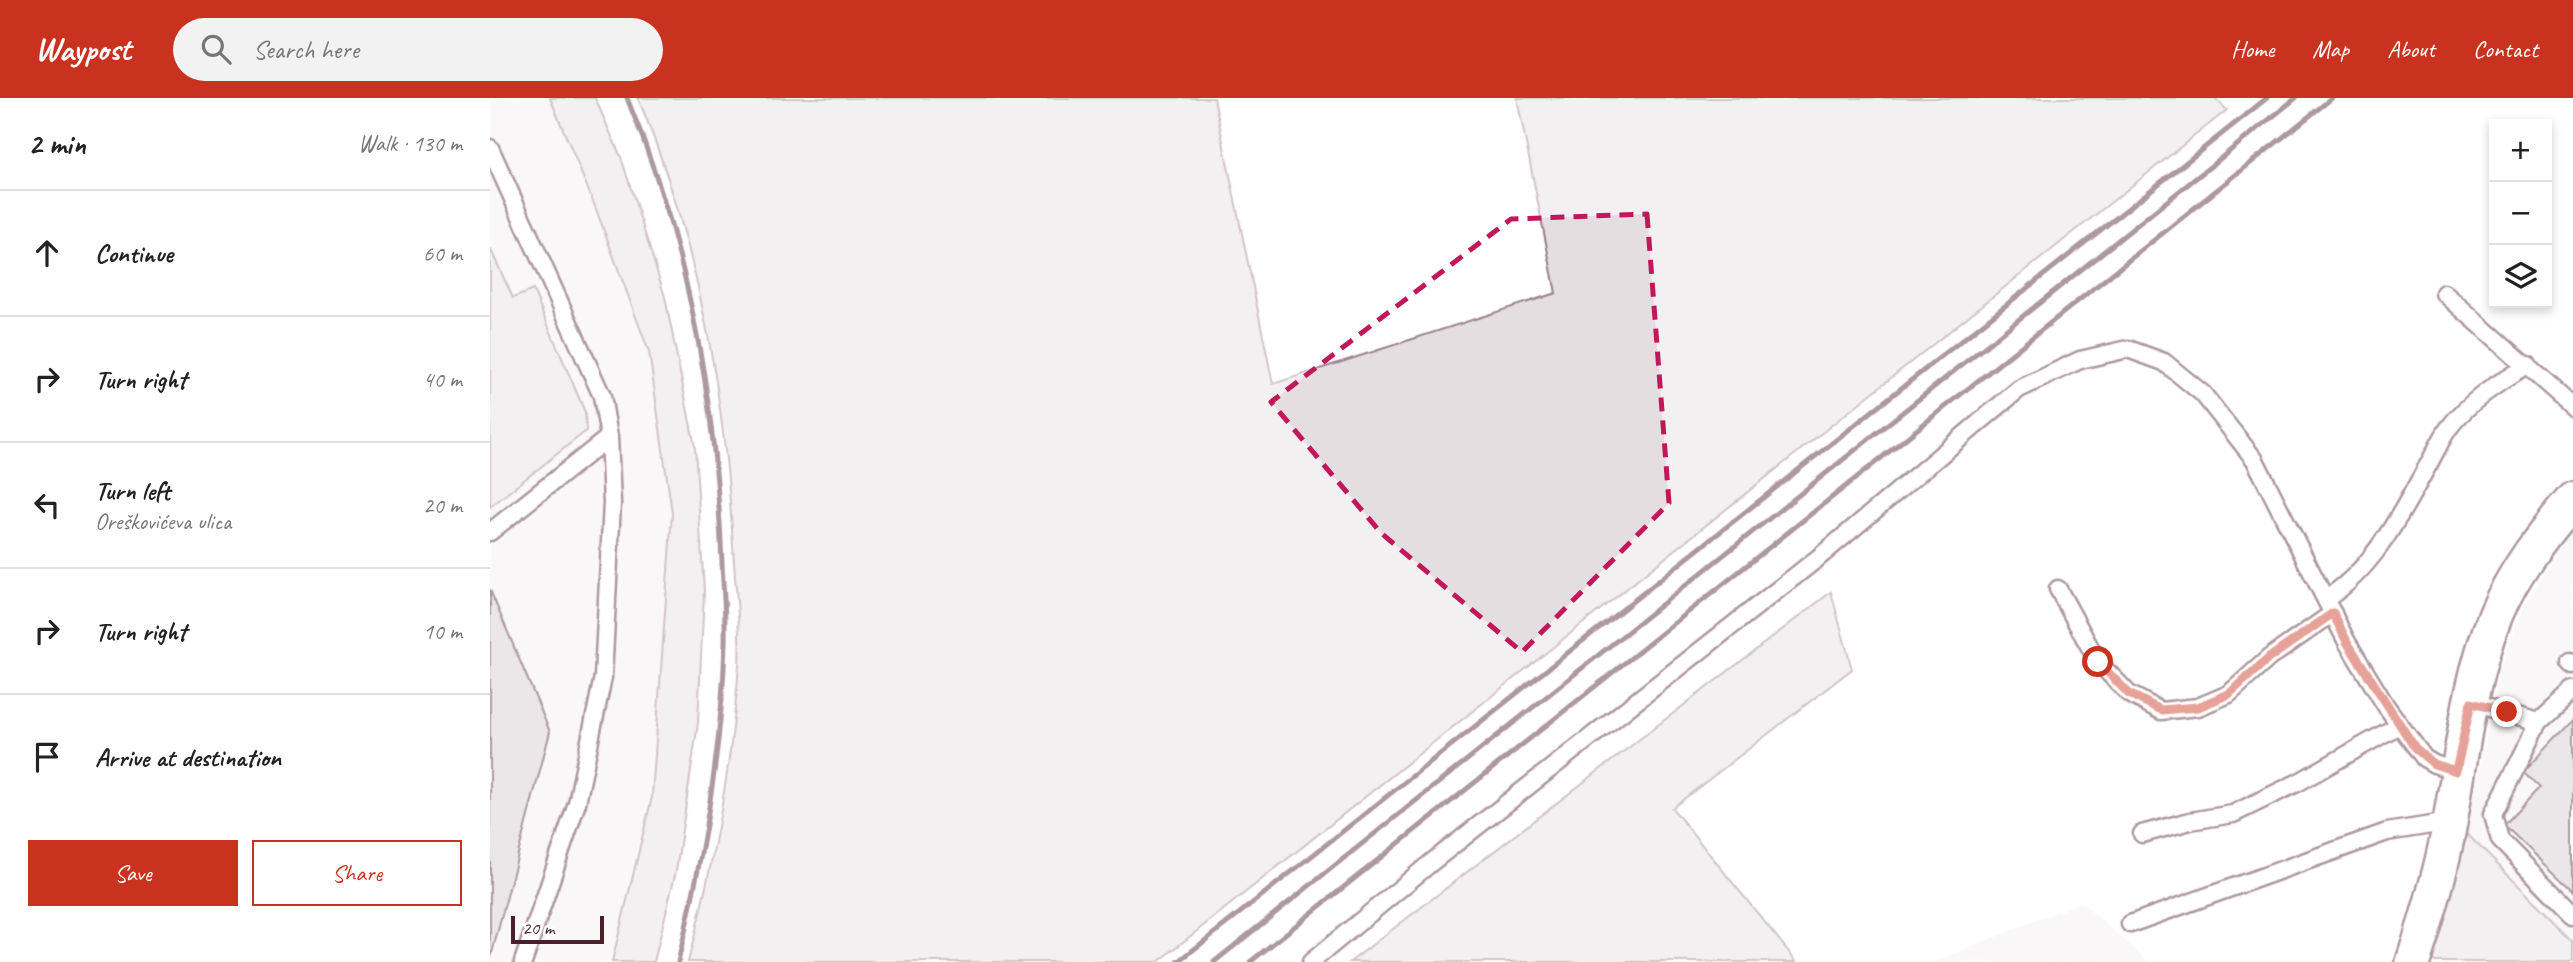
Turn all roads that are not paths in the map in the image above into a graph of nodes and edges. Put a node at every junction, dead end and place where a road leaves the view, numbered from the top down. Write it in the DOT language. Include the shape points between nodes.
graph roads {
  1 [pos="490,149"];
  2 [pos="2444,293"];
  3 [pos="2528,365"];
  4 [pos="2573,407"];
  5 [pos="609,437"];
  6 [pos="2573,499"];
  7 [pos="490,533"];
  8 [pos="2058,589"];
  9 [pos="2330,606"];
  10 [pos="2573,691"];
  11 [pos="2471,703"];
  12 [pos="2539,722"];
  13 [pos="2399,724"];
  14 [pos="2456,771"];
  15 [pos="2450,822"];
  16 [pos="2141,834"];
  17 [pos="2573,914"];
  18 [pos="2130,924"];
  19 [pos="523,962"];
  20 [pos="1311,962"];
  21 [pos="2413,962"];
  1 -- 5 [label="lane" via="602,396"];
  2 -- 3 [label="lane"];
  3 -- 4 [label="lane"];
  3 -- 9 [label="lane" via="2498,383 2448,430 2392,529"];
  5 -- 7 [label="lane"];
  5 -- 19 [label="lane" via="612,503 603,677 577,803"];
  6 -- 11 [label="street" via="2537,543 2496,613"];
  8 -- 9 [label="lane" via="2098,662 2129,694 2161,710 2198,707 2229,694"];
  9 -- 13 [label="lane"];
  9 -- 20 [label="lane" via="2255,460 2203,394 2164,362 2128,349 2080,360 2019,389 1818,558"];
  10 -- 12 [label="lane"];
  11 -- 12 [label="lane"];
  11 -- 14 [label="street"];
  12 -- 17 [label="lane" via="2493,814 2500,840"];
  13 -- 14 [label="lane" via="2424,758"];
  13 -- 16 [label="lane" via="2233,814"];
  14 -- 15 [label="street"];
  15 -- 18 [label="lane" via="2387,832"];
  15 -- 21 [label="street"];
}
